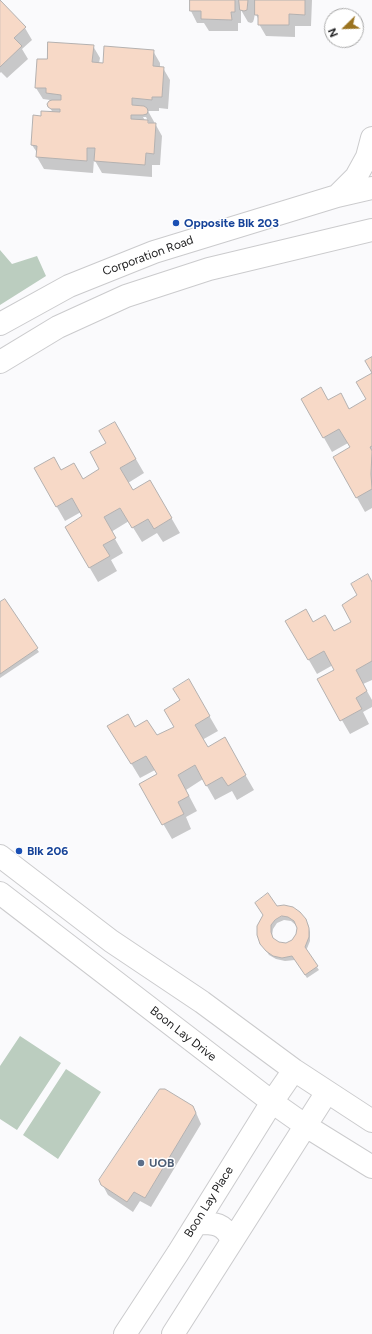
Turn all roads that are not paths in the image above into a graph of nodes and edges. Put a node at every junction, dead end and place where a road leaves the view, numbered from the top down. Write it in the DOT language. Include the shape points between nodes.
graph roads {
  1 [pos="372,138"];
  2 [pos="372,188"];
  3 [pos="337,196"];
  4 [pos="372,230"];
  5 [pos="0,324"];
  6 [pos="0,362"];
  7 [pos="0,856"];
  8 [pos="0,893"];
  9 [pos="294,1070"];
  10 [pos="327,1092"];
  11 [pos="272,1102"];
  12 [pos="372,1121"];
  13 [pos="306,1126"];
  14 [pos="372,1167"];
  15 [pos="197,1222"];
  16 [pos="232,1241"];
  17 [pos="125,1334"];
  18 [pos="173,1334"];
  1 -- 3 [label="street" via="367,157 356,177"];
  2 -- 3 [label="street, Corporation Road"];
  3 -- 5 [label="street, Corporation Road" via="154,252 69,286"];
  4 -- 6 [label="street" via="209,269 126,296 58,327"];
  7 -- 9 [label="street" via="111,941 202,1002"];
  8 -- 11 [label="street, Boon Lay Drive"];
  9 -- 10 [label="street"];
  9 -- 11 [label="street, Boon Lay Place"];
  10 -- 12 [label="street"];
  10 -- 13 [label="street"];
  11 -- 13 [label="street, Boon Lay Drive"];
  11 -- 15 [label="street, Boon Lay Place"];
  13 -- 14 [label="street, Boon Lay Drive"];
  13 -- 16 [label="street"];
  15 -- 16 [label="street" via="213,1223 224,1228"];
  15 -- 17 [label="street, Boon Lay Place"];
  16 -- 18 [label="street"];
}
